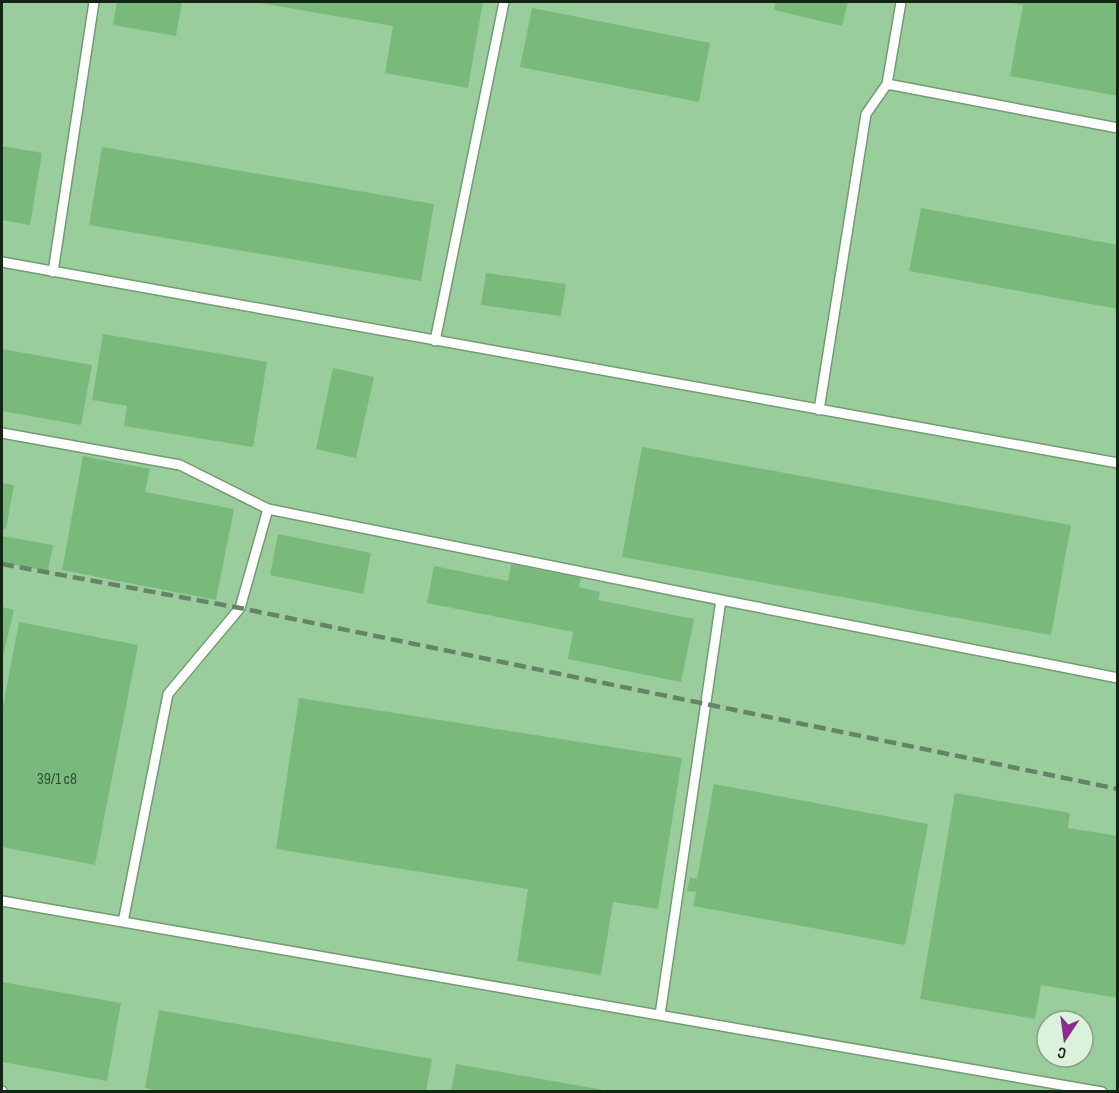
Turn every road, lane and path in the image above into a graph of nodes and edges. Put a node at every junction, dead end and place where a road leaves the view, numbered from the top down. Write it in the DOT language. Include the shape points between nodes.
graph roads {
  1 [pos="94,2"];
  2 [pos="504,2"];
  3 [pos="901,2"];
  4 [pos="887,84"];
  5 [pos="1118,128"];
  6 [pos="2,262"];
  7 [pos="53,272"];
  8 [pos="435,341"];
  9 [pos="819,410"];
  10 [pos="2,433"];
  11 [pos="1118,463"];
  12 [pos="268,509"];
  13 [pos="721,600"];
  14 [pos="1118,678"];
  15 [pos="2,901"];
  16 [pos="123,922"];
  17 [pos="660,1015"];
  18 [pos="1102,1092"];
  1 -- 7 [label="lane"];
  2 -- 8 [label="lane"];
  3 -- 4 [label="lane"];
  4 -- 5 [label="lane"];
  4 -- 9 [label="lane" via="866,114"];
  6 -- 7 [label="lane"];
  7 -- 8 [label="lane"];
  8 -- 9 [label="lane"];
  9 -- 11 [label="lane"];
  10 -- 12 [label="lane" via="180,465"];
  12 -- 13 [label="lane"];
  12 -- 16 [label="lane" via="240,608 168,694"];
  13 -- 14 [label="lane"];
  13 -- 17 [label="lane"];
  15 -- 16 [label="lane"];
  16 -- 17 [label="lane"];
  17 -- 18 [label="lane"];
}
